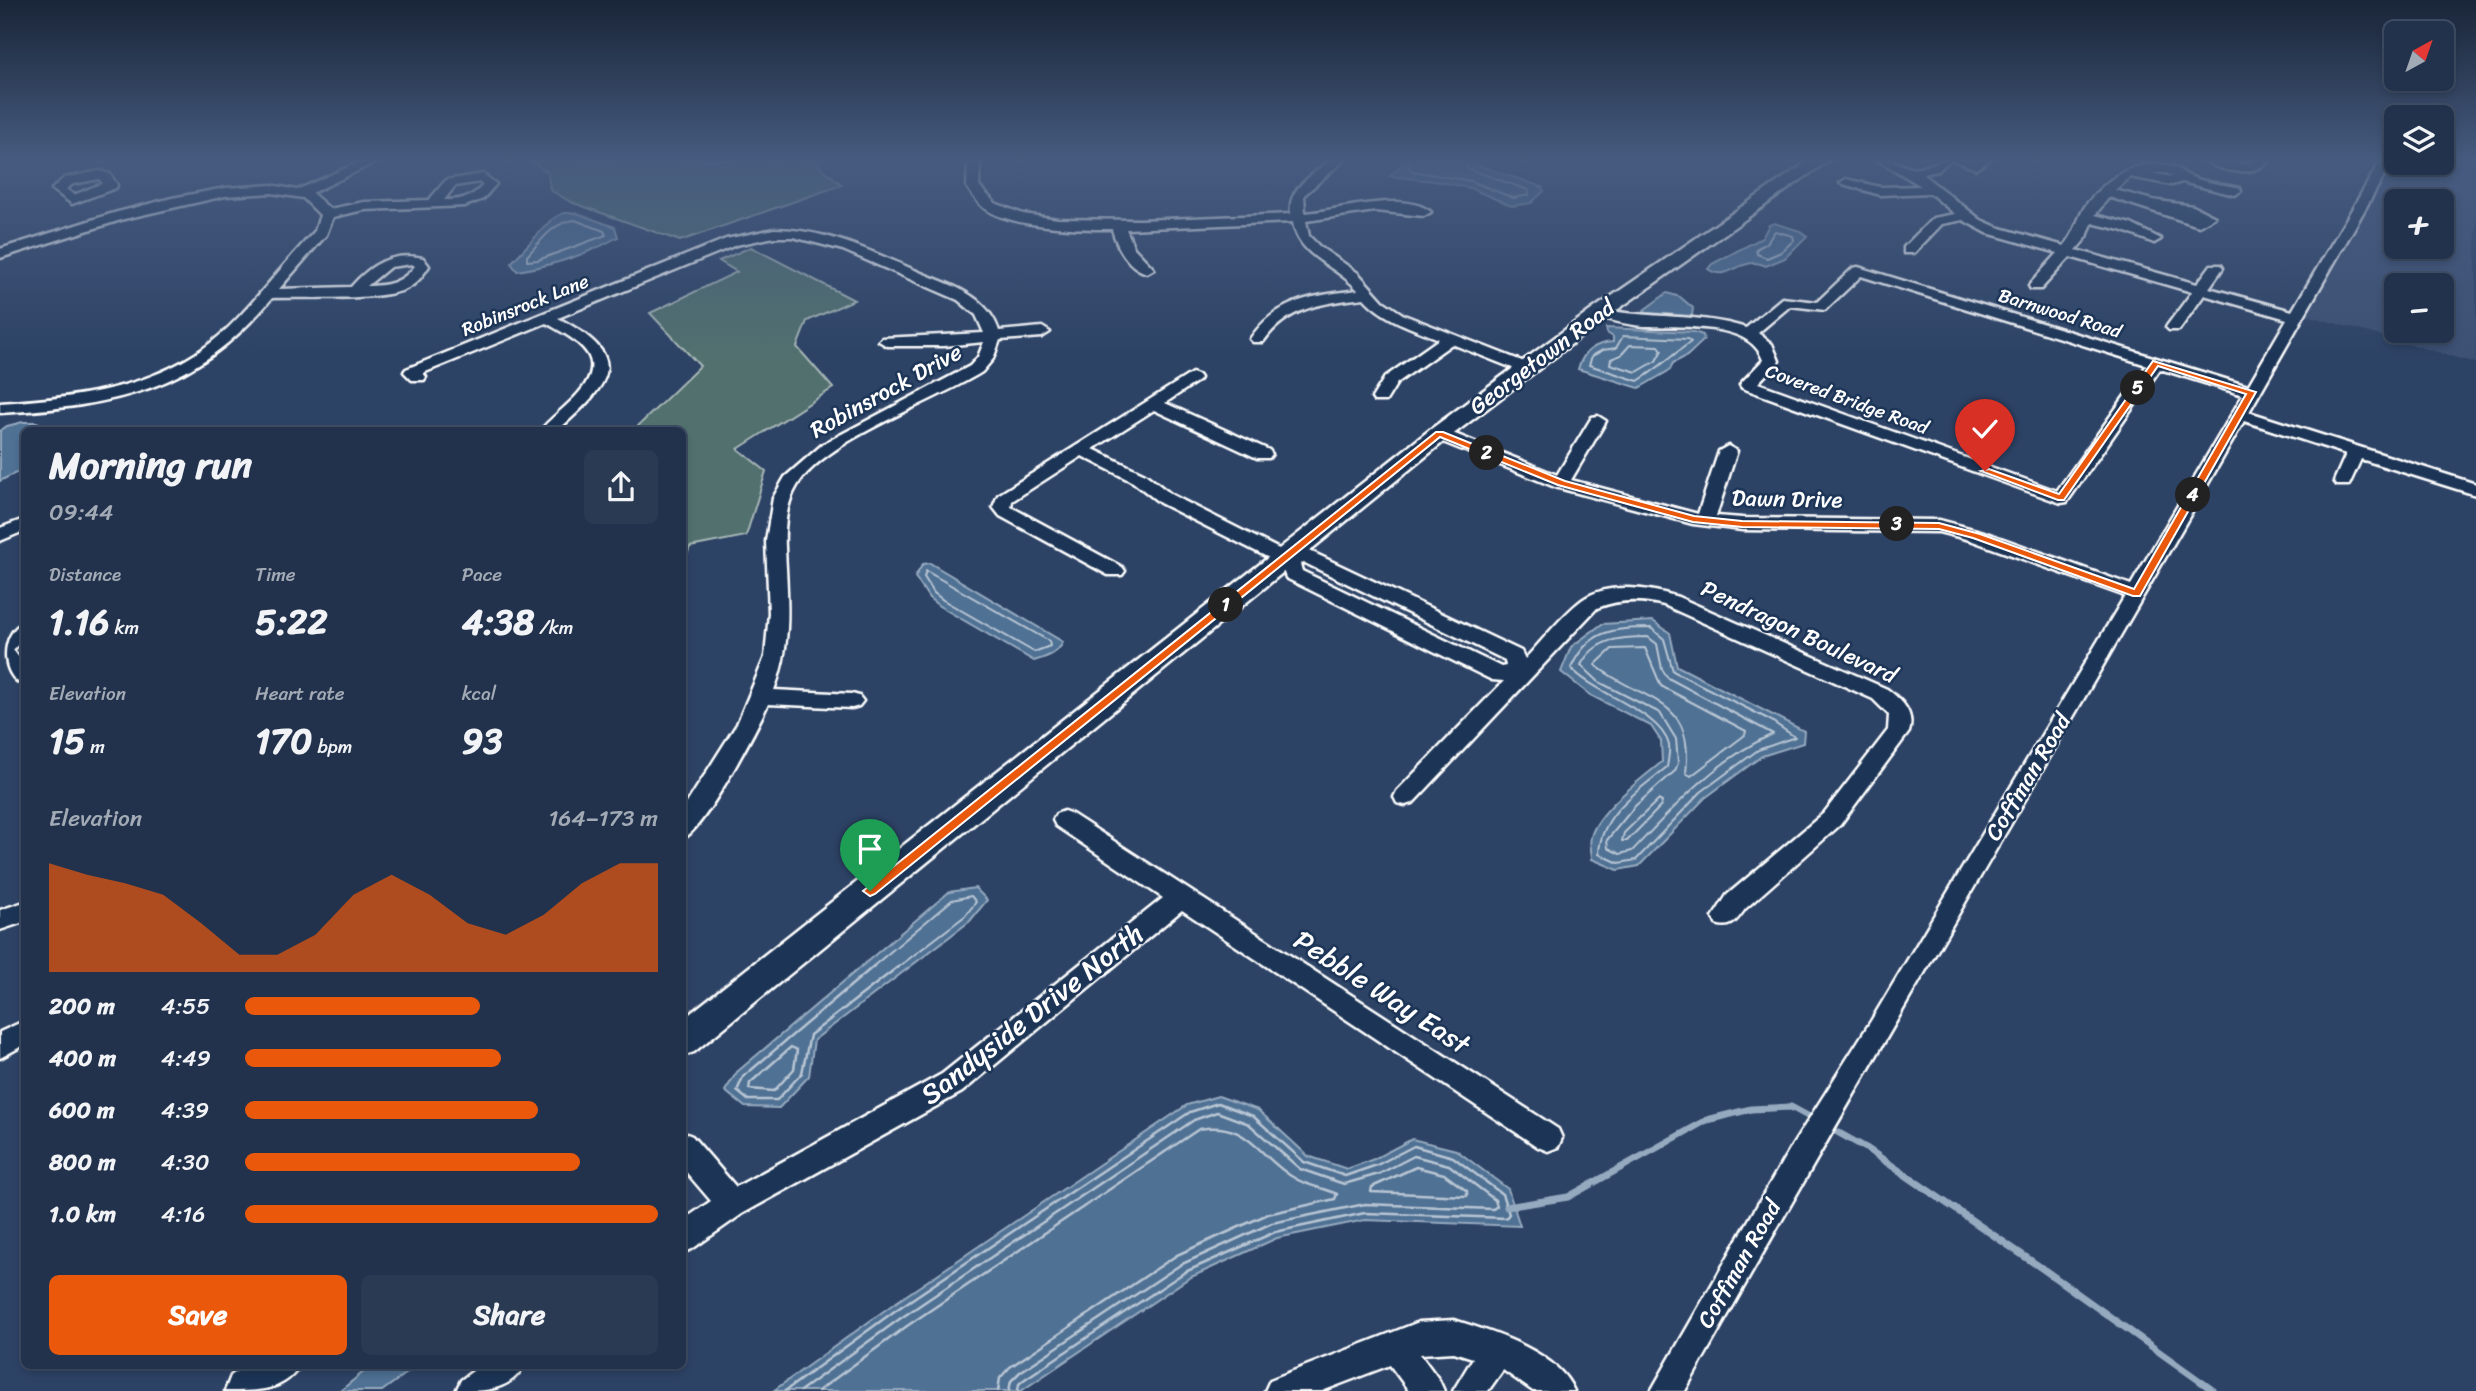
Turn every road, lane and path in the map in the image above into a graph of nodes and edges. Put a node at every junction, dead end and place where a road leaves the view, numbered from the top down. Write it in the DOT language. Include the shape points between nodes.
graph roads {
  1 [pos="1118,224"];
  2 [pos="93,225"];
  3 [pos="323,225"];
  4 [pos="1301,225"];
  5 [pos="1727,225"];
  6 [pos="1934,225"];
  7 [pos="1981,225"];
  8 [pos="2084,225"];
  9 [pos="2118,225"];
  10 [pos="2349,225"];
  11 [pos="2154,239"];
  12 [pos="1909,250"];
  13 [pos="2066,252"];
  14 [pos="0,254"];
  15 [pos="2216,268"];
  16 [pos="1147,269"];
  17 [pos="2036,286"];
  18 [pos="2200,290"];
  19 [pos="355,291"];
  20 [pos="1367,293"];
  21 [pos="265,295"];
  22 [pos="1600,313"];
  23 [pos="546,317"];
  24 [pos="2295,317"];
  25 [pos="2174,327"];
  26 [pos="1042,332"];
  27 [pos="1748,334"];
  28 [pos="992,338"];
  29 [pos="1451,338"];
  30 [pos="1258,339"];
  31 [pos="887,341"];
  32 [pos="2156,363"];
  33 [pos="1526,368"];
  34 [pos="418,377"];
  35 [pos="1192,378"];
  36 [pos="2251,392"];
  37 [pos="1380,398"];
  38 [pos="1152,403"];
  39 [pos="0,408"];
  40 [pos="2239,414"];
  41 [pos="1598,421"];
  42 [pos="552,427"];
  43 [pos="1439,433"];
  44 [pos="1080,449"];
  45 [pos="1728,451"];
  46 [pos="2356,452"];
  47 [pos="1263,454"];
  48 [pos="2343,481"];
  49 [pos="1561,483"];
  50 [pos="2476,490"];
  51 [pos="1705,521"];
  52 [pos="21,526"];
  53 [pos="0,535"];
  54 [pos="1287,560"];
  55 [pos="1115,571"];
  56 [pos="2136,593"];
  57 [pos="21,631"];
  58 [pos="1520,673"];
  59 [pos="21,674"];
  60 [pos="759,696"];
  61 [pos="852,701"];
  62 [pos="1405,797"];
  63 [pos="1064,820"];
  64 [pos="686,824"];
  65 [pos="1181,897"];
  66 [pos="21,913"];
  67 [pos="1725,917"];
  68 [pos="0,920"];
  69 [pos="21,1034"];
  70 [pos="686,1038"];
  71 [pos="0,1046"];
  72 [pos="1548,1138"];
  73 [pos="686,1150"];
  74 [pos="732,1204"];
  75 [pos="686,1236"];
  76 [pos="1396,1347"];
  77 [pos="1498,1350"];
  78 [pos="274,1369"];
  79 [pos="502,1369"];
  80 [pos="246,1391"];
  81 [pos="472,1391"];
  82 [pos="1281,1391"];
  83 [pos="1428,1391"];
  84 [pos="1469,1391"];
  85 [pos="1558,1391"];
  86 [pos="1667,1391"];
  1 -- 16 [label="street" via="1124,245"];
  2 -- 14 [label="street"];
  3 -- 21 [label="street"];
  4 -- 20 [label="street" via="1302,237 1353,276"];
  5 -- 22 [label="main road, Georgetown Road"];
  6 -- 12 [label="street"];
  7 -- 13 [label="street"];
  8 -- 13 [label="street"];
  9 -- 11 [label="street"];
  10 -- 24 [label="street, Coffman Road"];
  13 -- 17 [label="street"];
  13 -- 18 [label="street"];
  15 -- 18 [label="street"];
  18 -- 24 [label="street"];
  18 -- 25 [label="street"];
  19 -- 21 [label="street"];
  20 -- 29 [label="street" via="1399,318"];
  20 -- 30 [label="street" via="1290,309 1269,323"];
  21 -- 39 [label="street" via="220,344 174,371 83,400"];
  22 -- 27 [label="street, Covered Bridge Road"];
  22 -- 33 [label="main road, Georgetown Road"];
  23 -- 28 [label="street, Robinsrock Lane" via="730,242 780,232 811,233 963,297 984,314"];
  23 -- 34 [label="street, Robinsrock Lane" via="412,372"];
  23 -- 42 [label="street" via="590,344 601,367 589,392"];
  24 -- 36 [label="street, Coffman Road"];
  26 -- 28 [label="street"];
  27 -- 32 [label="street, Barnwood Road" via="1787,300 1820,307 1858,271"];
  27 -- 32 [label="street, Covered Bridge Road" via="1766,347 1770,361 1748,385 2061,498"];
  28 -- 31 [label="street"];
  28 -- 60 [label="street, Robinsrock Drive" via="989,355 973,372 829,449 788,486 776,517 779,632 774,660"];
  29 -- 33 [label="street"];
  29 -- 37 [label="street" via="1391,380"];
  32 -- 36 [label="street, Barnwood Road"];
  33 -- 43 [label="main road, Georgetown Road"];
  35 -- 38 [label="street"];
  36 -- 40 [label="street, Coffman Road"];
  38 -- 44 [label="street"];
  38 -- 47 [label="street"];
  40 -- 46 [label="street"];
  40 -- 56 [label="street, Coffman Road"];
  41 -- 49 [label="street"];
  43 -- 49 [label="street, Dawn Drive"];
  43 -- 54 [label="main road, Georgetown Road"];
  44 -- 54 [label="street"];
  44 -- 55 [label="street" via="1009,494 1002,504 1006,512"];
  45 -- 51 [label="street"];
  46 -- 48 [label="street"];
  46 -- 50 [label="street"];
  49 -- 51 [label="street, Dawn Drive"];
  51 -- 56 [label="street, Dawn Drive" via="1939,526"];
  52 -- 53 [label="street"];
  54 -- 58 [label="street" via="1293,574 1499,675"];
  54 -- 70 [label="main road, Georgetown Road"];
  56 -- 86 [label="street, Coffman Road"];
  57 -- 59 [label="street" via="3,651"];
  58 -- 62 [label="street"];
  58 -- 67 [label="street, Pendragon Boulevard" via="1590,604 1613,595 1634,594 1671,601 1874,691 1895,706 1900,728 1832,818 1736,902"];
  60 -- 61 [label="street"];
  60 -- 64 [label="street, Robinsrock Drive" via="724,768"];
  63 -- 65 [label="street, Pebble Way East"];
  65 -- 72 [label="street, Pebble Way East"];
  65 -- 74 [label="street, Sandyside Drive North" via="952,1083"];
  66 -- 68 [label="street"];
  69 -- 71 [label="street"];
  73 -- 74 [label="street"];
  74 -- 75 [label="street, Sandyside Drive North"];
  76 -- 77 [label="street" via="1419,1338 1454,1336"];
  76 -- 82 [label="street"];
  76 -- 83 [label="street"];
  77 -- 84 [label="street"];
  77 -- 85 [label="street"];
  78 -- 80 [label="main road"];
  79 -- 81 [label="street"];
}
